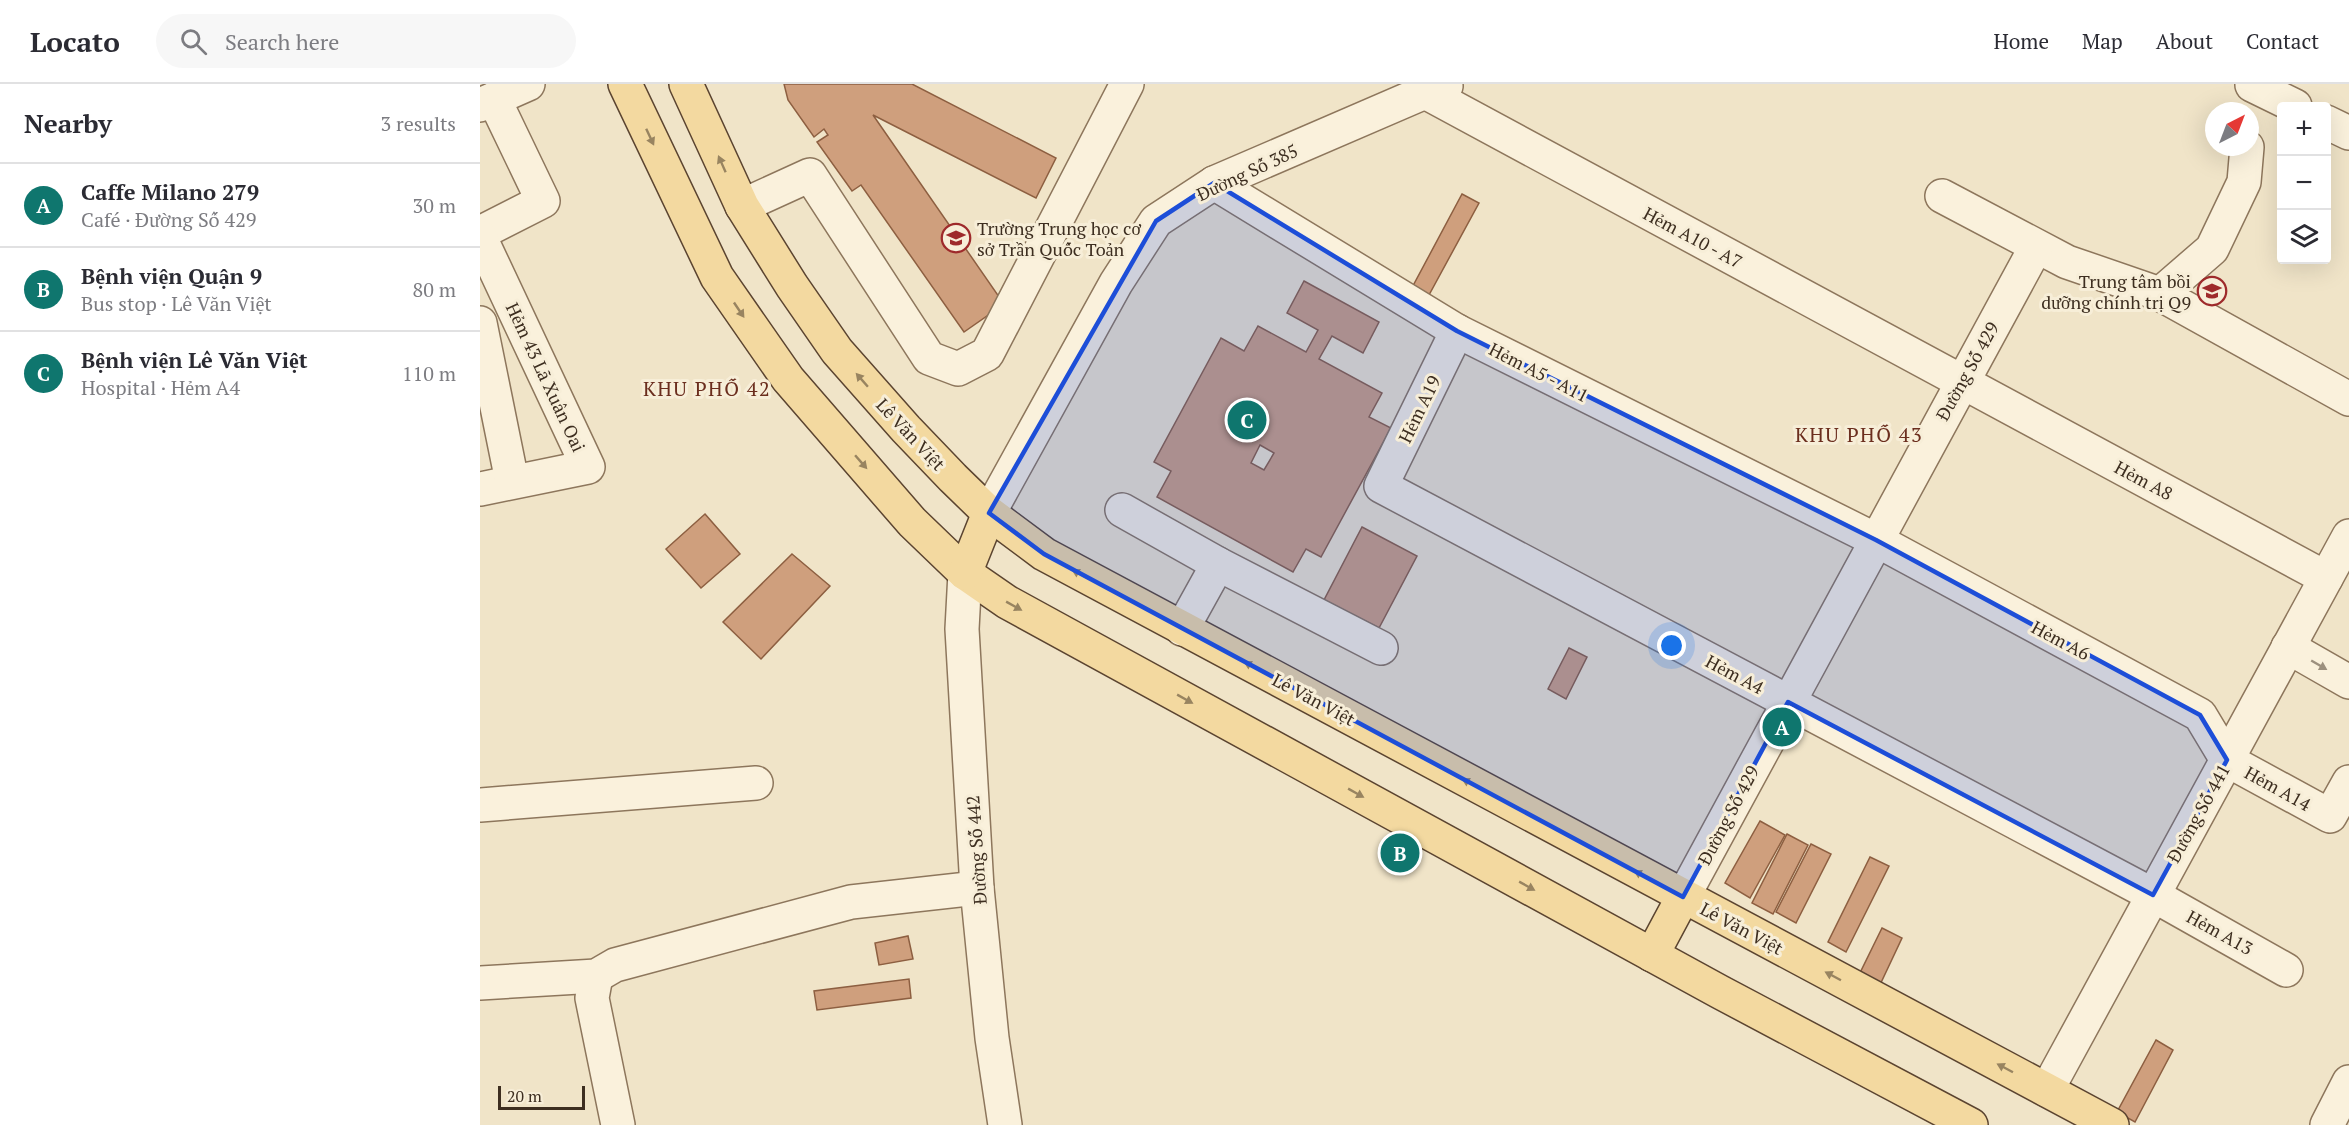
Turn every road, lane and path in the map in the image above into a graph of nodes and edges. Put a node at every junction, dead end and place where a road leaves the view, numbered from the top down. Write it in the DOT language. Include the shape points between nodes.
graph roads {
  1 [pos="528,84"];
  2 [pos="625,84"];
  3 [pos="686,84"];
  4 [pos="1127,84"];
  5 [pos="1439,88"];
  6 [pos="2252,93"];
  7 [pos="487,102"];
  8 [pos="2282,102"];
  9 [pos="2331,124"];
  10 [pos="2349,133"];
  11 [pos="2246,156"];
  12 [pos="1214,183"];
  13 [pos="1942,196"];
  14 [pos="741,206"];
  15 [pos="481,246"];
  16 [pos="2036,247"];
  17 [pos="2160,294"];
  18 [pos="480,323"];
  19 [pos="1457,332"];
  20 [pos="1962,381"];
  21 [pos="2349,399"];
  22 [pos="512,482"];
  23 [pos="1380,486"];
  24 [pos="480,489"];
  25 [pos="1122,510"];
  26 [pos="989,513"];
  27 [pos="2349,536"];
  28 [pos="1876,540"];
  29 [pos="1218,564"];
  30 [pos="965,573"];
  31 [pos="2326,578"];
  32 [pos="1182,629"];
  33 [pos="2288,647"];
  34 [pos="1381,648"];
  35 [pos="2349,682"];
  36 [pos="1788,702"];
  37 [pos="2227,760"];
  38 [pos="2349,782"];
  39 [pos="756,783"];
  40 [pos="480,805"];
  41 [pos="977,888"];
  42 [pos="2153,895"];
  43 [pos="1683,897"];
  44 [pos="1652,955"];
  45 [pos="2286,970"];
  46 [pos="596,976"];
  47 [pos="480,983"];
  48 [pos="2349,1082"];
  49 [pos="2047,1090"];
  50 [pos="618,1125"];
  51 [pos="1005,1125"];
  52 [pos="1971,1125"];
  53 [pos="2112,1125"];
  54 [pos="2327,1125"];
  1 -- 7 [label="street"];
  2 -- 30 [label="main road, one-way" via="717,278 742,316 788,379 912,522"];
  14 -- 3 [label="main road, Lê Văn Việt, one-way"];
  4 -- 14 [label="street" via="987,354 958,369 929,358 810,175"];
  5 -- 12 [label="street, Đường Số 385"];
  5 -- 20 [label="street, Hẻm A10 - A7"];
  6 -- 8 [label="street"];
  7 -- 15 [label="street" via="543,201"];
  9 -- 10 [label="street"];
  11 -- 17 [label="street" via="2244,182 2212,249"];
  12 -- 19 [label="street, Hẻm A5 - A11"];
  12 -- 26 [label="street, Đường Số 385" via="1156,220 1116,283"];
  13 -- 16 [label="street"];
  26 -- 14 [label="main road, Lê Văn Việt, one-way" via="906,429 837,351"];
  15 -- 22 [label="street, Hẻm 43 Lã Xuân Oai" via="588,467"];
  16 -- 17 [label="street" via="2067,262"];
  16 -- 20 [label="street, Đường Số 429"];
  17 -- 21 [label="street"];
  18 -- 22 [label="street, Hẻm 43 Lã Xuân Oai"];
  19 -- 23 [label="street, Hẻm A19"];
  19 -- 28 [label="street, Hẻm A5 - A11"];
  20 -- 28 [label="street, Đường Số 429"];
  20 -- 31 [label="street, Hẻm A8"];
  22 -- 24 [label="street, Hẻm 43 Lã Xuân Oai"];
  23 -- 36 [label="street, Hẻm A4"];
  25 -- 29 [label="street"];
  26 -- 30 [label="main road"];
  32 -- 26 [label="main road, Lê Văn Việt, one-way" via="1044,554"];
  27 -- 31 [label="street, Đường Số 441"];
  28 -- 36 [label="street, Đường Số 429"];
  28 -- 37 [label="street, Hẻm A6" via="2200,715"];
  29 -- 32 [label="street"];
  29 -- 34 [label="street"];
  30 -- 41 [label="street, Đường Số 442" via="962,629"];
  30 -- 44 [label="main road, one-way" via="1007,602"];
  31 -- 33 [label="street, Đường Số 441"];
  43 -- 32 [label="main road, Lê Văn Việt, one-way"];
  33 -- 35 [label="street, one-way"];
  33 -- 37 [label="street, Đường Số 441"];
  36 -- 42 [label="street, Hẻm A4"];
  36 -- 43 [label="street, Đường Số 429"];
  37 -- 38 [label="street, Hẻm A14" via="2330,816"];
  37 -- 42 [label="street, Đường Số 441"];
  39 -- 40 [label="street"];
  41 -- 46 [label="street" via="851,902 615,965"];
  41 -- 51 [label="street, Đường Số 442"];
  42 -- 45 [label="street, Hẻm A13"];
  42 -- 49 [label="street, Đường Số 441"];
  43 -- 44 [label="main road"];
  49 -- 43 [label="main road, Lê Văn Việt, one-way"];
  44 -- 52 [label="main road"];
  46 -- 47 [label="street"];
  46 -- 50 [label="street" via="592,998"];
  48 -- 54 [label="street"];
  49 -- 53 [label="main road, Lê Văn Việt"];
}
